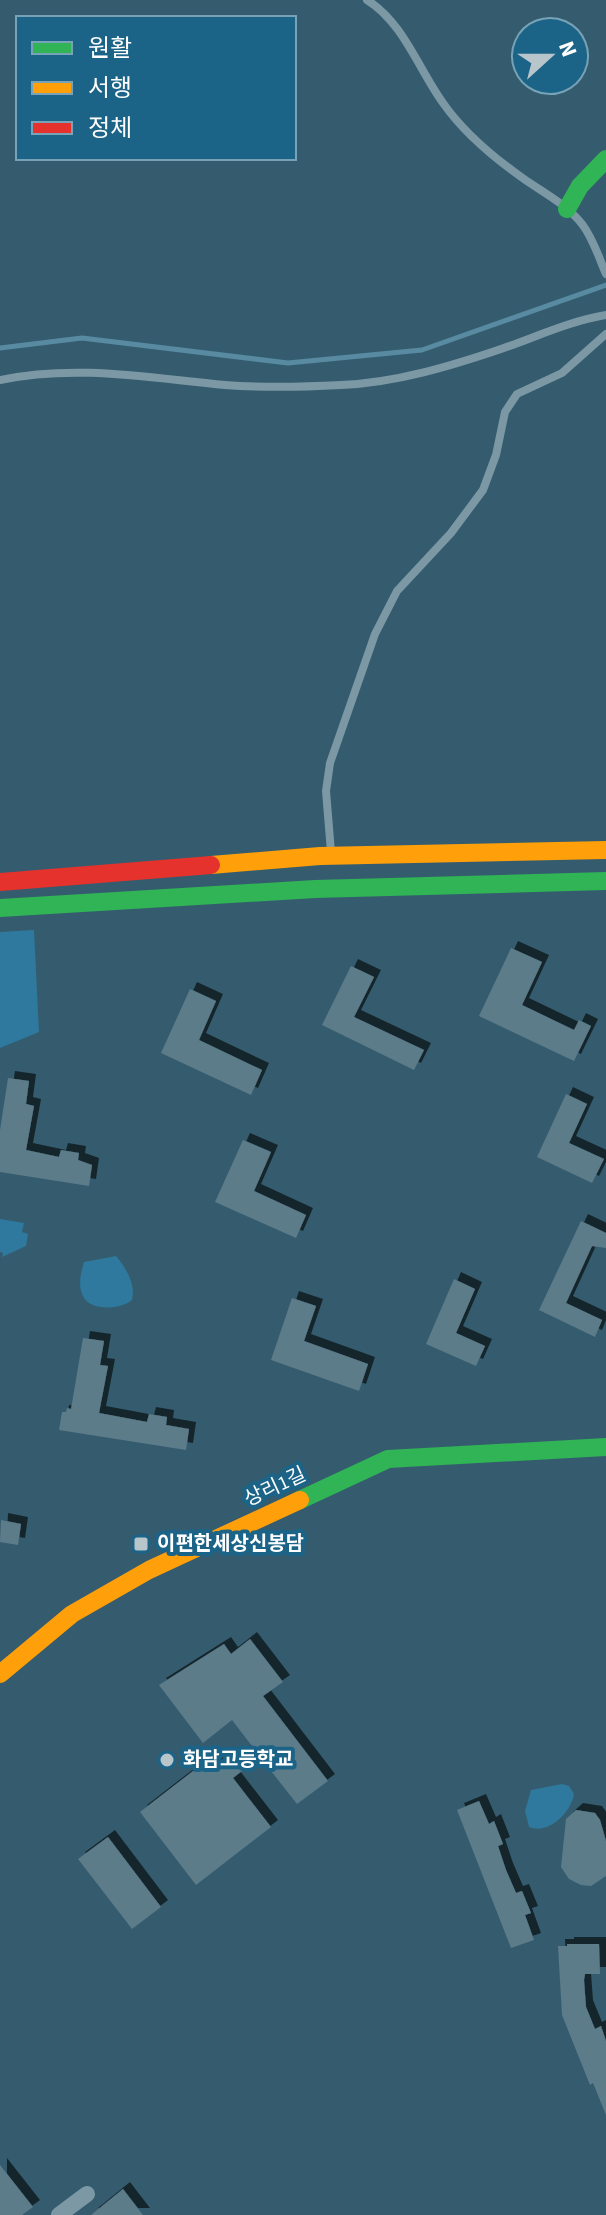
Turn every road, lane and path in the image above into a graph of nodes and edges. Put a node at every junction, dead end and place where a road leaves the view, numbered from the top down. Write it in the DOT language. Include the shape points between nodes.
graph roads {
  1 [pos="372,2"];
  2 [pos="606,159"];
  3 [pos="567,209"];
  4 [pos="605,271"];
  5 [pos="606,315"];
  6 [pos="606,334"];
  7 [pos="0,380"];
  8 [pos="606,850"];
  9 [pos="332,856"];
  10 [pos="606,881"];
  11 [pos="0,882"];
  12 [pos="0,908"];
  13 [pos="606,1447"];
  14 [pos="0,1674"];
  15 [pos="87,2194"];
  16 [pos="59,2215"];
  1 -- 3 [label="lane" via="395,27 444,104 481,145"];
  2 -- 3 [label="main road"];
  3 -- 4 [label="lane" via="583,225"];
  5 -- 7 [label="lane" via="435,368 344,385 227,385 72,371"];
  6 -- 9 [label="lane" via="562,373 517,394 505,412 483,490 397,591 375,634 330,763 326,791"];
  8 -- 9 [label="main road"];
  9 -- 11 [label="main road"];
  10 -- 12 [label="main road" via="315,889"];
  13 -- 14 [label="main road, 상리1길" via="388,1459 149,1570 72,1614"];
  15 -- 16 [label="street"];
}
